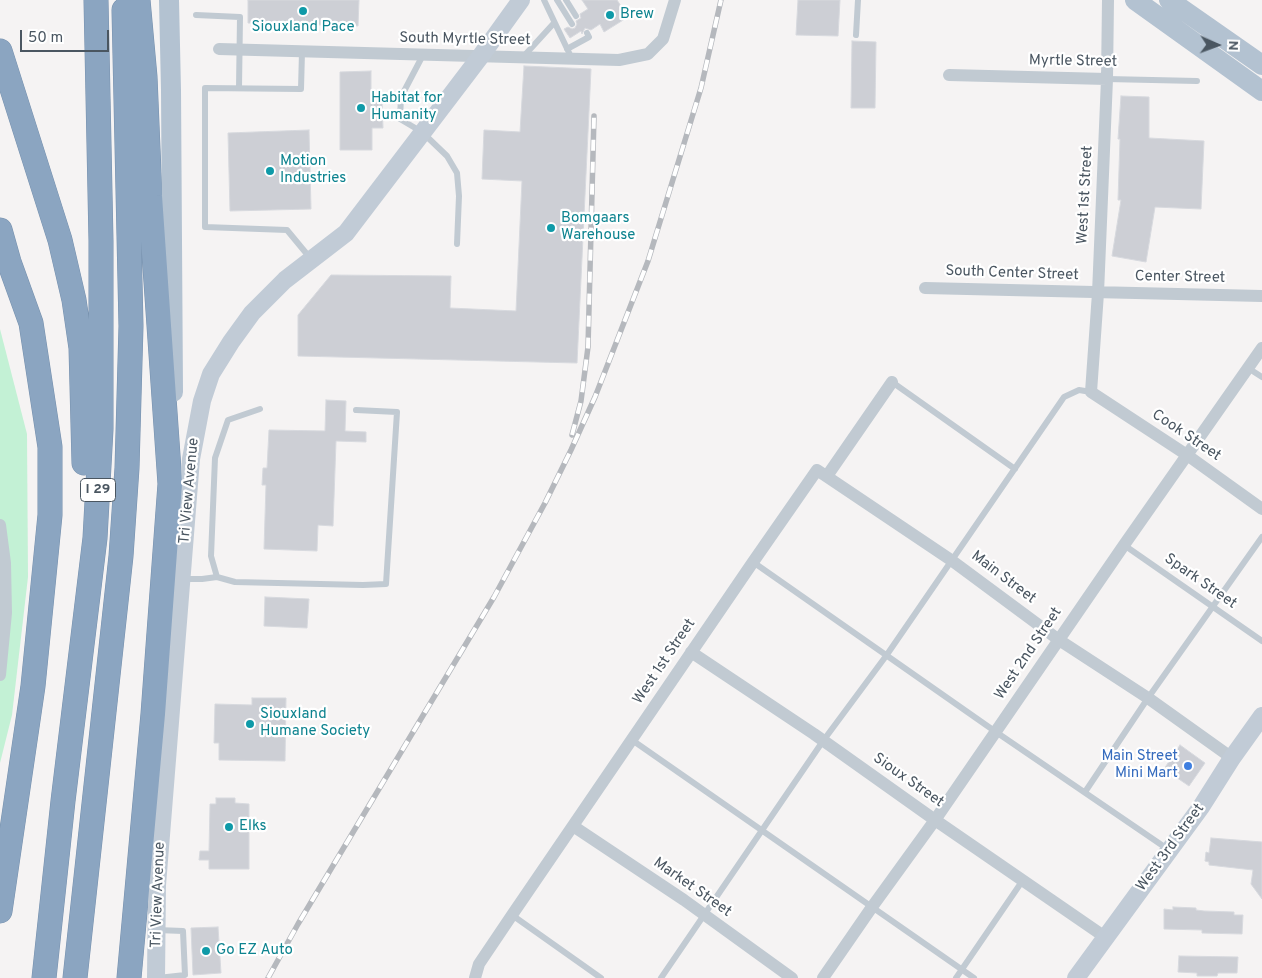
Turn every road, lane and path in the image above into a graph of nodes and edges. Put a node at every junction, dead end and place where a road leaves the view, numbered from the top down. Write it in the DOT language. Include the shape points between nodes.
graph roads {
  1 [pos="96,0"];
  2 [pos="124,0"];
  3 [pos="138,0"];
  4 [pos="169,0"];
  5 [pos="520,0"];
  6 [pos="544,0"];
  7 [pos="557,0"];
  8 [pos="566,0"];
  9 [pos="675,0"];
  10 [pos="858,0"];
  11 [pos="1108,0"];
  12 [pos="1135,0"];
  13 [pos="1169,0"];
  14 [pos="196,16"];
  15 [pos="576,16"];
  16 [pos="554,23"];
  17 [pos="572,24"];
  18 [pos="586,33"];
  19 [pos="578,34"];
  20 [pos="856,35"];
  21 [pos="582,41"];
  22 [pos="219,49"];
  23 [pos="240,50"];
  24 [pos="0,51"];
  25 [pos="302,52"];
  26 [pos="570,54"];
  27 [pos="423,55"];
  28 [pos="480,57"];
  29 [pos="522,58"];
  30 [pos="1262,65"];
  31 [pos="949,75"];
  32 [pos="1107,79"];
  33 [pos="1197,81"];
  34 [pos="238,88"];
  35 [pos="1262,91"];
  36 [pos="422,132"];
  37 [pos="0,230"];
  38 [pos="457,244"];
  39 [pos="312,260"];
  40 [pos="925,288"];
  41 [pos="1098,293"];
  42 [pos="1262,296"];
  43 [pos="1262,348"];
  44 [pos="1248,368"];
  45 [pos="1262,377"];
  46 [pos="892,382"];
  47 [pos="1091,392"];
  48 [pos="260,409"];
  49 [pos="356,410"];
  50 [pos="1187,455"];
  51 [pos="1015,468"];
  52 [pos="827,476"];
  53 [pos="170,484"];
  54 [pos="1262,509"];
  55 [pos="0,525"];
  56 [pos="1262,538"];
  57 [pos="1124,545"];
  58 [pos="951,560"];
  59 [pos="753,562"];
  60 [pos="217,577"];
  61 [pos="182,579"];
  62 [pos="1214,607"];
  63 [pos="1059,640"];
  64 [pos="1262,641"];
  65 [pos="692,652"];
  66 [pos="886,656"];
  67 [pos="0,675"];
  68 [pos="1148,698"];
  69 [pos="153,714"];
  70 [pos="1262,716"];
  71 [pos="996,732"];
  72 [pos="632,740"];
  73 [pos="823,741"];
  74 [pos="1232,758"];
  75 [pos="1085,792"];
  76 [pos="63,801"];
  77 [pos="935,820"];
  78 [pos="573,826"];
  79 [pos="762,831"];
  80 [pos="1170,851"];
  81 [pos="1023,880"];
  82 [pos="872,907"];
  83 [pos="0,910"];
  84 [pos="512,915"];
  85 [pos="704,916"];
  86 [pos="157,930"];
  87 [pos="1105,937"];
  88 [pos="962,970"];
  89 [pos="44,978"];
  90 [pos="75,978"];
  91 [pos="114,978"];
  92 [pos="130,978"];
  93 [pos="156,978"];
  94 [pos="475,978"];
  95 [pos="601,978"];
  96 [pos="661,978"];
  97 [pos="792,978"];
  98 [pos="823,978"];
  99 [pos="956,978"];
  100 [pos="974,978"];
  101 [pos="1076,978"];
  1 -- 76 [label="highway, I 29" via="101,429 95,538"];
  2 -- 90 [label="highway, I 29" via="131,326 126,468 121,556"];
  3 -- 53 [label="highway"];
  4 -- 53 [label="main road" via="174,367"];
  5 -- 28 [label="street, Tri View Avenue"];
  6 -- 16 [label="lane"];
  7 -- 17 [label="lane"];
  8 -- 15 [label="lane"];
  9 -- 26 [label="street, South Myrtle Street" via="664,39 648,54 619,60"];
  10 -- 20 [label="lane"];
  11 -- 32 [label="street, West 1st Street"];
  12 -- 35 [label="main road"];
  13 -- 30 [label="main road"];
  14 -- 23 [label="lane" via="240,17"];
  16 -- 26 [label="lane"];
  16 -- 29 [label="lane"];
  18 -- 21 [label="lane" via="589,37"];
  19 -- 21 [label="lane"];
  21 -- 26 [label="lane"];
  22 -- 23 [label="street, South Myrtle Street"];
  23 -- 25 [label="street, South Myrtle Street"];
  23 -- 34 [label="lane"];
  24 -- 76 [label="highway" via="60,240 81,348 84,468 70,637"];
  25 -- 27 [label="street, South Myrtle Street"];
  25 -- 34 [label="lane" via="301,89"];
  26 -- 29 [label="street, South Myrtle Street"];
  27 -- 28 [label="street, South Myrtle Street"];
  27 -- 36 [label="lane" via="400,97 400,119"];
  28 -- 29 [label="street, South Myrtle Street"];
  28 -- 36 [label="street, Tri View Avenue"];
  31 -- 32 [label="street, Myrtle Street"];
  32 -- 33 [label="lane, Myrtle Street"];
  32 -- 41 [label="street, West 1st Street"];
  34 -- 39 [label="lane" via="205,88 205,227 287,230"];
  36 -- 38 [label="lane" via="447,156 457,173"];
  36 -- 39 [label="street, Tri View Avenue" via="346,233"];
  37 -- 83 [label="highway" via="31,323 50,447 50,515 33,686"];
  39 -- 61 [label="street, Tri View Avenue" via="285,280 252,313 212,374 198,420 191,459"];
  40 -- 41 [label="street, South Center Street"];
  41 -- 42 [label="street, Center Street"];
  41 -- 47 [label="street, West 1st Street"];
  43 -- 44 [label="street, West 2nd Street"];
  44 -- 45 [label="lane"];
  44 -- 50 [label="street, West 2nd Street"];
  46 -- 51 [label="lane"];
  46 -- 52 [label="street"];
  47 -- 50 [label="street, Cook Street"];
  47 -- 51 [label="lane" via="1079,390 1064,397"];
  48 -- 60 [label="lane" via="228,420 215,458 211,556"];
  49 -- 60 [label="lane" via="397,412 386,584 235,582"];
  50 -- 54 [label="street, Cook Street"];
  50 -- 57 [label="street, West 2nd Street"];
  51 -- 58 [label="lane"];
  52 -- 58 [label="street, Main Street"];
  52 -- 59 [label="street, West 1st Street" via="817,470"];
  53 -- 69 [label="highway"];
  55 -- 67 [label="street" via="6,613"];
  56 -- 62 [label="lane"];
  57 -- 62 [label="lane, Spark Street"];
  57 -- 63 [label="street, West 2nd Street"];
  58 -- 63 [label="street, Main Street"];
  58 -- 66 [label="lane"];
  59 -- 65 [label="street, West 1st Street"];
  59 -- 66 [label="lane"];
  60 -- 61 [label="lane"];
  61 -- 86 [label="street, Tri View Avenue" via="157,885"];
  62 -- 64 [label="lane, Spark Street"];
  62 -- 68 [label="lane"];
  63 -- 68 [label="street, Main Street"];
  63 -- 71 [label="street, West 2nd Street"];
  65 -- 72 [label="street, West 1st Street"];
  65 -- 73 [label="street, Sioux Street"];
  66 -- 71 [label="lane"];
  66 -- 73 [label="lane"];
  68 -- 74 [label="street, Main Street"];
  68 -- 75 [label="lane"];
  69 -- 91 [label="highway" via="135,805"];
  69 -- 92 [label="highway"];
  70 -- 74 [label="street, West 3rd Street"];
  71 -- 75 [label="lane"];
  71 -- 77 [label="street, West 2nd Street"];
  72 -- 78 [label="street, West 1st Street"];
  72 -- 79 [label="lane"];
  73 -- 77 [label="street, Sioux Street"];
  73 -- 79 [label="lane"];
  74 -- 80 [label="street, West 3rd Street"];
  75 -- 80 [label="lane"];
  76 -- 89 [label="highway, I 29"];
  77 -- 81 [label="street, Sioux Street"];
  77 -- 82 [label="street, West 2nd Street"];
  78 -- 84 [label="street, West 1st Street"];
  78 -- 85 [label="street, Market Street"];
  79 -- 82 [label="lane"];
  79 -- 85 [label="lane"];
  80 -- 87 [label="street, West 3rd Street"];
  81 -- 87 [label="street, Sioux Street"];
  81 -- 88 [label="lane"];
  82 -- 88 [label="lane"];
  82 -- 98 [label="street, West 2nd Street"];
  84 -- 94 [label="street, West 1st Street" via="479,964"];
  84 -- 95 [label="lane"];
  85 -- 96 [label="lane"];
  85 -- 97 [label="street, Market Street"];
  86 -- 93 [label="street, Tri View Avenue"];
  86 -- 93 [label="lane" via="183,931 185,975"];
  87 -- 101 [label="street, West 3rd Street"];
  88 -- 99 [label="lane"];
  88 -- 100 [label="lane"];
}
